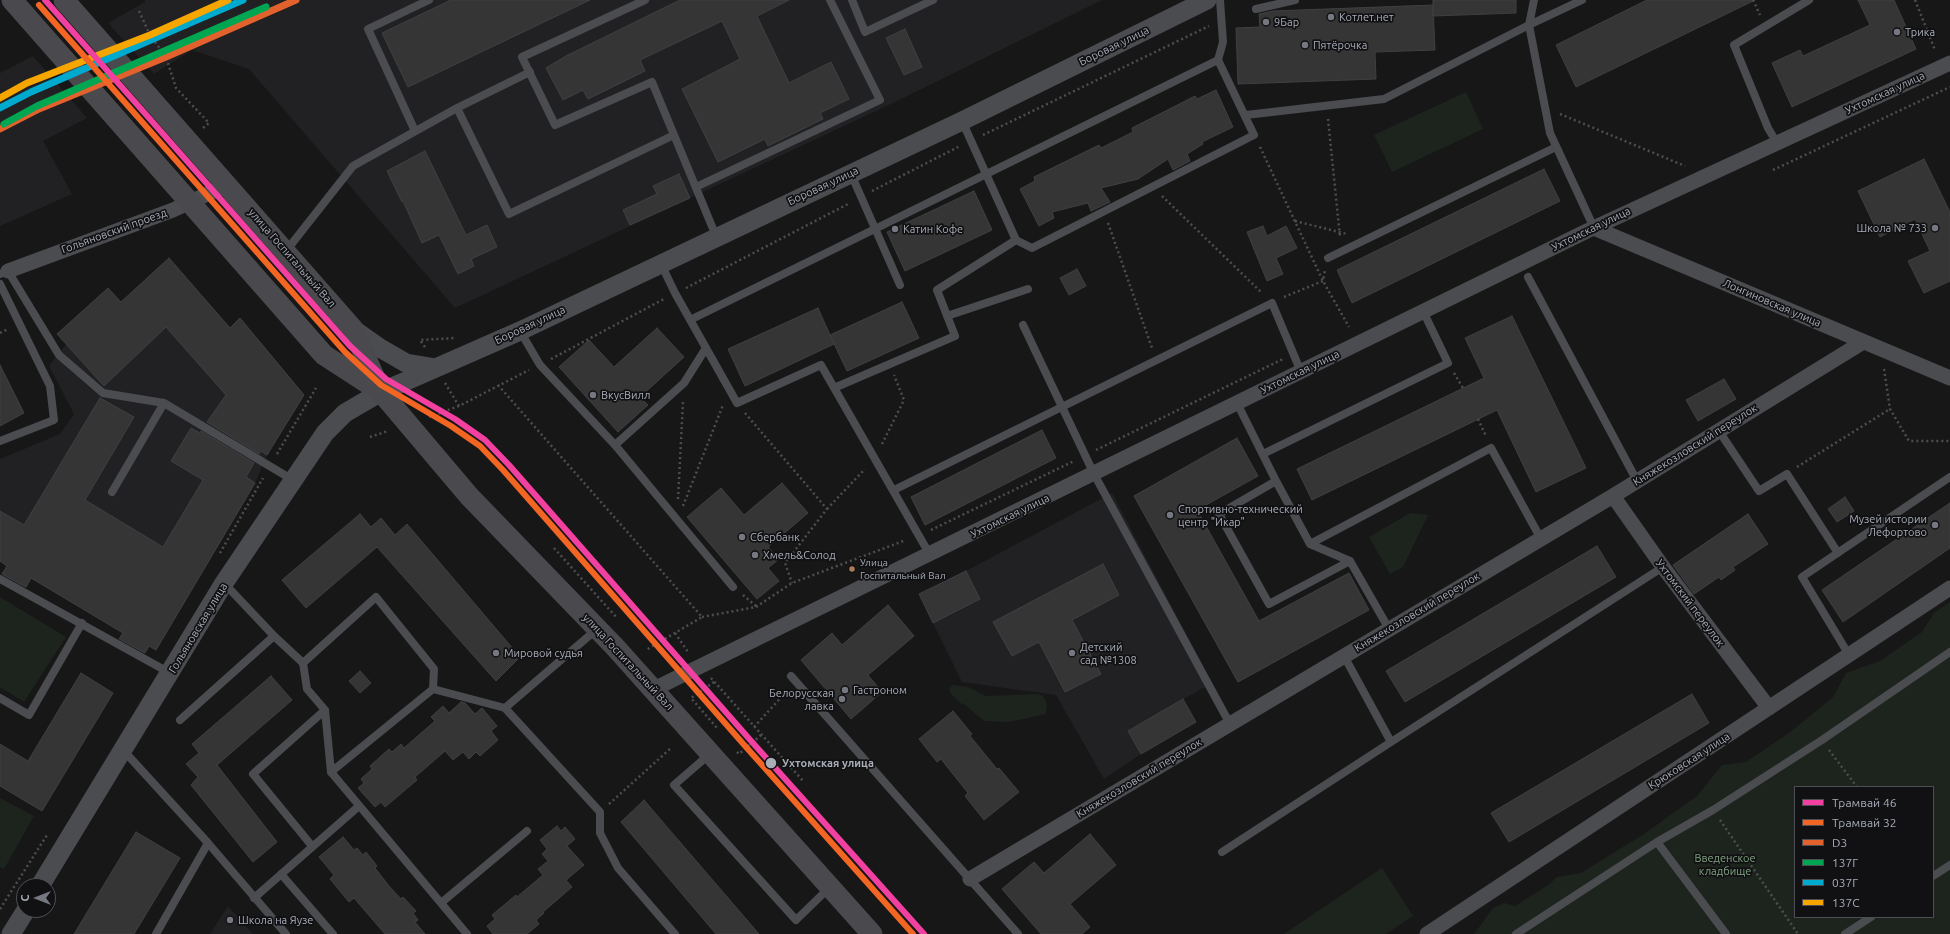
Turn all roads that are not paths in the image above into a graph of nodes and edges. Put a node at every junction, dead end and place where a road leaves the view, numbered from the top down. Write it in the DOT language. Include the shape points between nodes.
graph roads {
  1 [pos="12,0"];
  2 [pos="64,0"];
  3 [pos="429,0"];
  4 [pos="645,0"];
  5 [pos="830,0"];
  6 [pos="852,0"];
  7 [pos="933,0"];
  8 [pos="1207,0"];
  9 [pos="1220,0"];
  10 [pos="1295,0"];
  11 [pos="1534,0"];
  12 [pos="1582,0"];
  13 [pos="1809,0"];
  14 [pos="1256,9"];
  15 [pos="1529,25"];
  16 [pos="1218,60"];
  17 [pos="1950,63"];
  18 [pos="530,72"];
  19 [pos="457,108"];
  20 [pos="1246,115"];
  21 [pos="962,121"];
  22 [pos="415,131"];
  23 [pos="674,135"];
  24 [pos="1777,143"];
  25 [pos="1556,147"];
  26 [pos="850,173"];
  27 [pos="986,174"];
  28 [pos="228,185"];
  29 [pos="696,187"];
  30 [pos="190,202"];
  31 [pos="875,228"];
  32 [pos="1594,228"];
  33 [pos="716,236"];
  34 [pos="1016,240"];
  35 [pos="286,251"];
  36 [pos="1328,258"];
  37 [pos="661,262"];
  38 [pos="4,272"];
  39 [pos="1528,277"];
  40 [pos="0,284"];
  41 [pos="900,285"];
  42 [pos="1028,289"];
  43 [pos="1423,311"];
  44 [pos="947,316"];
  45 [pos="690,320"];
  46 [pos="1023,325"];
  47 [pos="353,329"];
  48 [pos="520,331"];
  49 [pos="1863,342"];
  50 [pos="706,348"];
  51 [pos="436,368"];
  52 [pos="1301,372"];
  53 [pos="1950,378"];
  54 [pos="834,388"];
  55 [pos="381,392"];
  56 [pos="164,403"];
  57 [pos="1237,403"];
  58 [pos="1063,406"];
  59 [pos="1719,431"];
  60 [pos="0,441"];
  61 [pos="614,445"];
  62 [pos="1263,454"];
  63 [pos="1094,474"];
  64 [pos="1950,477"];
  65 [pos="293,480"];
  66 [pos="1276,481"];
  67 [pos="1637,481"];
  68 [pos="894,490"];
  69 [pos="112,492"];
  70 [pos="1613,496"];
  71 [pos="1541,539"];
  72 [pos="1310,544"];
  73 [pos="1838,553"];
  74 [pos="930,555"];
  75 [pos="1350,561"];
  76 [pos="1663,567"];
  77 [pos="0,579"];
  78 [pos="224,583"];
  79 [pos="733,587"];
  80 [pos="1950,588"];
  81 [pos="82,624"];
  82 [pos="597,628"];
  83 [pos="1389,630"];
  84 [pos="274,636"];
  85 [pos="1950,652"];
  86 [pos="1849,655"];
  87 [pos="1344,656"];
  88 [pos="303,663"];
  89 [pos="171,673"];
  90 [pos="793,679"];
  91 [pos="433,689"];
  92 [pos="654,690"];
  93 [pos="0,698"];
  94 [pos="505,708"];
  95 [pos="1769,708"];
  96 [pos="325,710"];
  97 [pos="180,720"];
  98 [pos="1230,724"];
  99 [pos="1391,742"];
  100 [pos="124,751"];
  101 [pos="712,753"];
  102 [pos="331,772"];
  103 [pos="359,806"];
  104 [pos="526,831"];
  105 [pos="208,842"];
  106 [pos="1657,842"];
  107 [pos="312,846"];
  108 [pos="1222,852"];
  109 [pos="1950,865"];
  110 [pos="281,874"];
  111 [pos="1934,875"];
  112 [pos="45,878"];
  113 [pos="970,879"];
  114 [pos="831,887"];
  115 [pos="254,898"];
  116 [pos="441,903"];
  117 [pos="21,918"];
  118 [pos="1869,918"];
  119 [pos="11,934"];
  120 [pos="156,934"];
  121 [pos="286,934"];
  122 [pos="333,934"];
  123 [pos="467,934"];
  124 [pos="675,934"];
  125 [pos="872,934"];
  126 [pos="1018,934"];
  127 [pos="1427,934"];
  128 [pos="1516,934"];
  129 [pos="1726,934"];
  130 [pos="1845,934"];
  1 -- 30 [label="main road, улица Госпитальный Вал"];
  2 -- 28 [label="main road, улица Госпитальный Вал"];
  3 -- 22 [label="lane" via="368,29"];
  4 -- 18 [label="lane" via="522,56"];
  5 -- 29 [label="lane" via="880,100"];
  6 -- 7 [label="lane" via="865,32"];
  8 -- 21 [label="street, Боровая улица"];
  9 -- 16 [label="lane" via="1223,42"];
  10 -- 14 [label="lane"];
  11 -- 15 [label="lane"];
  12 -- 15 [label="lane"];
  13 -- 24 [label="lane" via="1734,45 1768,128"];
  15 -- 20 [label="lane" via="1384,99"];
  15 -- 25 [label="lane" via="1550,133"];
  16 -- 20 [label="lane"];
  16 -- 27 [label="lane"];
  17 -- 24 [label="street, Ухтомская улица"];
  18 -- 19 [label="lane"];
  18 -- 23 [label="lane" via="555,125 652,82"];
  19 -- 22 [label="lane"];
  19 -- 23 [label="lane" via="509,214"];
  20 -- 34 [label="lane" via="1254,135 1032,248"];
  21 -- 26 [label="street, Боровая улица"];
  21 -- 27 [label="lane"];
  22 -- 35 [label="lane" via="353,166"];
  23 -- 29 [label="lane"];
  24 -- 32 [label="street, Ухтомская улица"];
  25 -- 32 [label="lane"];
  25 -- 36 [label="lane"];
  26 -- 31 [label="lane"];
  26 -- 33 [label="street, Боровая улица"];
  27 -- 31 [label="lane"];
  27 -- 34 [label="lane"];
  28 -- 30 [label="street, Гольяновский проезд"];
  28 -- 35 [label="main road, улица Госпитальный Вал"];
  29 -- 33 [label="lane"];
  30 -- 38 [label="street, Гольяновский проезд"];
  30 -- 55 [label="main road, улица Госпитальный Вал" via="324,355"];
  31 -- 41 [label="lane"];
  31 -- 45 [label="lane"];
  32 -- 43 [label="street, Ухтомская улица"];
  32 -- 49 [label="street, Лонгиновская улица"];
  33 -- 37 [label="street, Боровая улица"];
  34 -- 44 [label="lane" via="937,290"];
  35 -- 47 [label="main road, улица Госпитальный Вал"];
  37 -- 45 [label="lane"];
  37 -- 48 [label="street, Боровая улица"];
  38 -- 56 [label="lane" via="59,355 103,393"];
  39 -- 67 [label="lane"];
  40 -- 60 [label="lane" via="50,386 54,420"];
  42 -- 44 [label="lane"];
  43 -- 52 [label="street, Ухтомская улица"];
  43 -- 62 [label="lane" via="1448,363"];
  44 -- 54 [label="lane" via="955,336"];
  45 -- 50 [label="lane"];
  46 -- 58 [label="lane"];
  47 -- 51 [label="street" via="406,363"];
  47 -- 55 [label="main road, улица Госпитальный Вал"];
  48 -- 51 [label="street, Боровая улица"];
  48 -- 61 [label="lane" via="540,365"];
  49 -- 53 [label="street, Лонгиновская улица"];
  49 -- 59 [label="street, Княжекозловский переулок"];
  50 -- 54 [label="lane" via="737,403 821,365"];
  50 -- 61 [label="lane" via="684,383"];
  51 -- 55 [label="street, Боровая улица"];
  52 -- 57 [label="street, Ухтомская улица"];
  52 -- 58 [label="lane" via="1272,303"];
  54 -- 68 [label="lane"];
  55 -- 65 [label="street, Гольяновская улица" via="345,413 325,433"];
  55 -- 82 [label="main road, улица Госпитальный Вал" via="469,496"];
  56 -- 65 [label="lane"];
  56 -- 69 [label="lane"];
  57 -- 62 [label="lane"];
  57 -- 63 [label="street, Ухтомская улица"];
  58 -- 63 [label="lane"];
  58 -- 68 [label="lane"];
  59 -- 67 [label="street, Княжекозловский переулок"];
  59 -- 73 [label="lane" via="1759,491 1787,474"];
  61 -- 79 [label="lane"];
  62 -- 66 [label="lane"];
  63 -- 74 [label="street, Ухтомская улица"];
  63 -- 98 [label="lane"];
  64 -- 73 [label="lane"];
  65 -- 78 [label="street, Гольяновская улица"];
  66 -- 72 [label="lane"];
  66 -- 75 [label="lane" via="1219,514 1269,604"];
  67 -- 70 [label="street, Княжекозловский переулок"];
  68 -- 74 [label="lane"];
  70 -- 71 [label="street, Княжекозловский переулок"];
  70 -- 76 [label="street, Ухтомский переулок"];
  71 -- 72 [label="lane" via="1491,448"];
  71 -- 83 [label="street, Княжекозловский переулок"];
  72 -- 75 [label="lane"];
  73 -- 86 [label="lane" via="1802,576"];
  74 -- 92 [label="street, Ухтомская улица"];
  75 -- 83 [label="lane"];
  76 -- 95 [label="street, Ухтомский переулок"];
  76 -- 99 [label="lane"];
  77 -- 81 [label="lane"];
  78 -- 84 [label="lane"];
  78 -- 89 [label="street, Гольяновская улица"];
  80 -- 86 [label="street, Крюковская улица"];
  81 -- 89 [label="lane"];
  81 -- 93 [label="lane" via="29,715"];
  82 -- 92 [label="main road, улица Госпитальный Вал"];
  82 -- 94 [label="lane"];
  83 -- 87 [label="street, Княжекозловский переулок"];
  84 -- 88 [label="lane"];
  84 -- 97 [label="lane"];
  85 -- 106 [label="lane" via="1822,740 1713,810"];
  86 -- 95 [label="street, Крюковская улица"];
  87 -- 98 [label="street, Княжекозловский переулок"];
  87 -- 99 [label="lane"];
  88 -- 91 [label="lane" via="376,597 434,669"];
  88 -- 96 [label="lane" via="307,689"];
  89 -- 100 [label="street, Гольяновская улица"];
  90 -- 113 [label="lane"];
  91 -- 94 [label="lane"];
  91 -- 102 [label="lane"];
  92 -- 101 [label="main road, улица Госпитальный Вал"];
  94 -- 124 [label="lane" via="600,812 600,833 618,868"];
  95 -- 127 [label="street, Крюковская улица"];
  96 -- 102 [label="lane"];
  96 -- 107 [label="lane" via="252,774"];
  98 -- 113 [label="street, Княжекозловский переулок"];
  99 -- 108 [label="lane"];
  100 -- 105 [label="lane"];
  100 -- 112 [label="street, Гольяновская улица"];
  101 -- 114 [label="main road, улица Госпитальный Вал"];
  101 -- 114 [label="lane" via="674,785 796,920"];
  102 -- 103 [label="lane"];
  103 -- 107 [label="lane"];
  103 -- 116 [label="lane"];
  104 -- 116 [label="lane"];
  105 -- 115 [label="lane"];
  105 -- 120 [label="lane"];
  106 -- 128 [label="lane"];
  106 -- 129 [label="lane"];
  107 -- 110 [label="lane"];
  109 -- 111 [label="lane"];
  110 -- 115 [label="lane"];
  110 -- 122 [label="lane"];
  113 -- 126 [label="lane"];
  114 -- 125 [label="main road, улица Госпитальный Вал"];
  115 -- 121 [label="lane"];
  116 -- 123 [label="lane"];
  117 -- 119 [label="street"];
  118 -- 130 [label="lane"];
}
